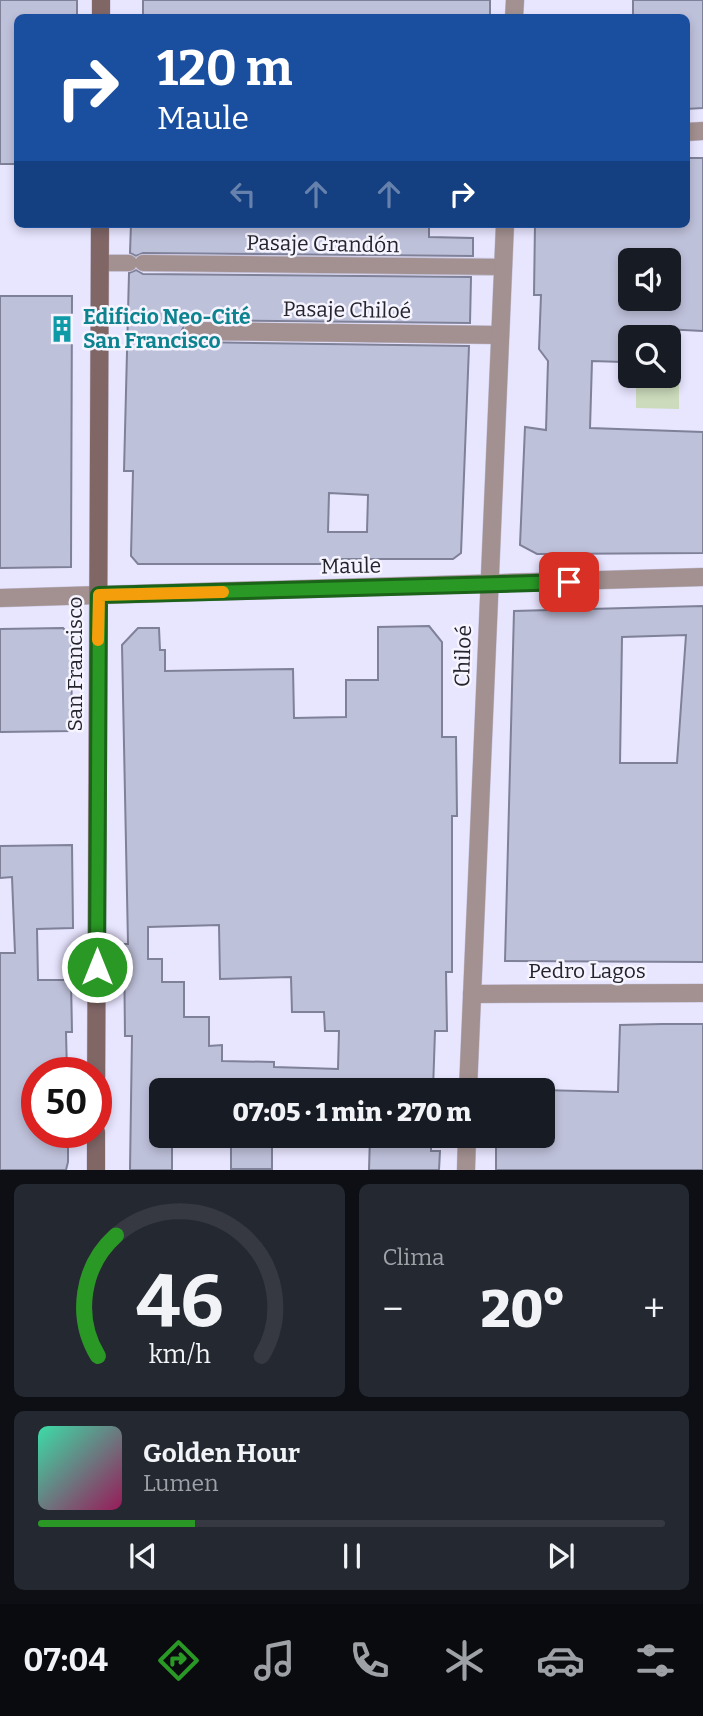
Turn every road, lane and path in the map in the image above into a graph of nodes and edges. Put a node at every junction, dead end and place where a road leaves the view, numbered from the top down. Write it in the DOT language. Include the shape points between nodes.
graph roads {
  1 [pos="100,228"];
  2 [pos="505,228"];
  3 [pos="100,263"];
  4 [pos="503,267"];
  5 [pos="193,331"];
  6 [pos="500,335"];
  7 [pos="703,577"];
  8 [pos="488,585"];
  9 [pos="99,595"];
  10 [pos="0,598"];
  11 [pos="703,993"];
  12 [pos="472,994"];
  13 [pos="96,1057"];
  14 [pos="468,1078"];
  15 [pos="96,1148"];
  16 [pos="467,1148"];
  17 [pos="96,1170"];
  18 [pos="466,1170"];
  1 -- 3 [label="main road, San Francisco"];
  2 -- 4 [label="street, Chiloé"];
  3 -- 4 [label="street, Pasaje Grandón"];
  3 -- 9 [label="main road, San Francisco"];
  4 -- 6 [label="street, Chiloé"];
  5 -- 6 [label="street, Pasaje Chiloé"];
  6 -- 8 [label="street, Chiloé"];
  7 -- 8 [label="street, Maule"];
  8 -- 9 [label="street, Maule"];
  8 -- 12 [label="street, Chiloé"];
  9 -- 10 [label="street, Maule"];
  9 -- 13 [label="main road, San Francisco"];
  11 -- 12 [label="street, Pedro Lagos"];
  12 -- 14 [label="street, Chiloé"];
  15 -- 17 [label="main road"];
  16 -- 18 [label="street"];
}
